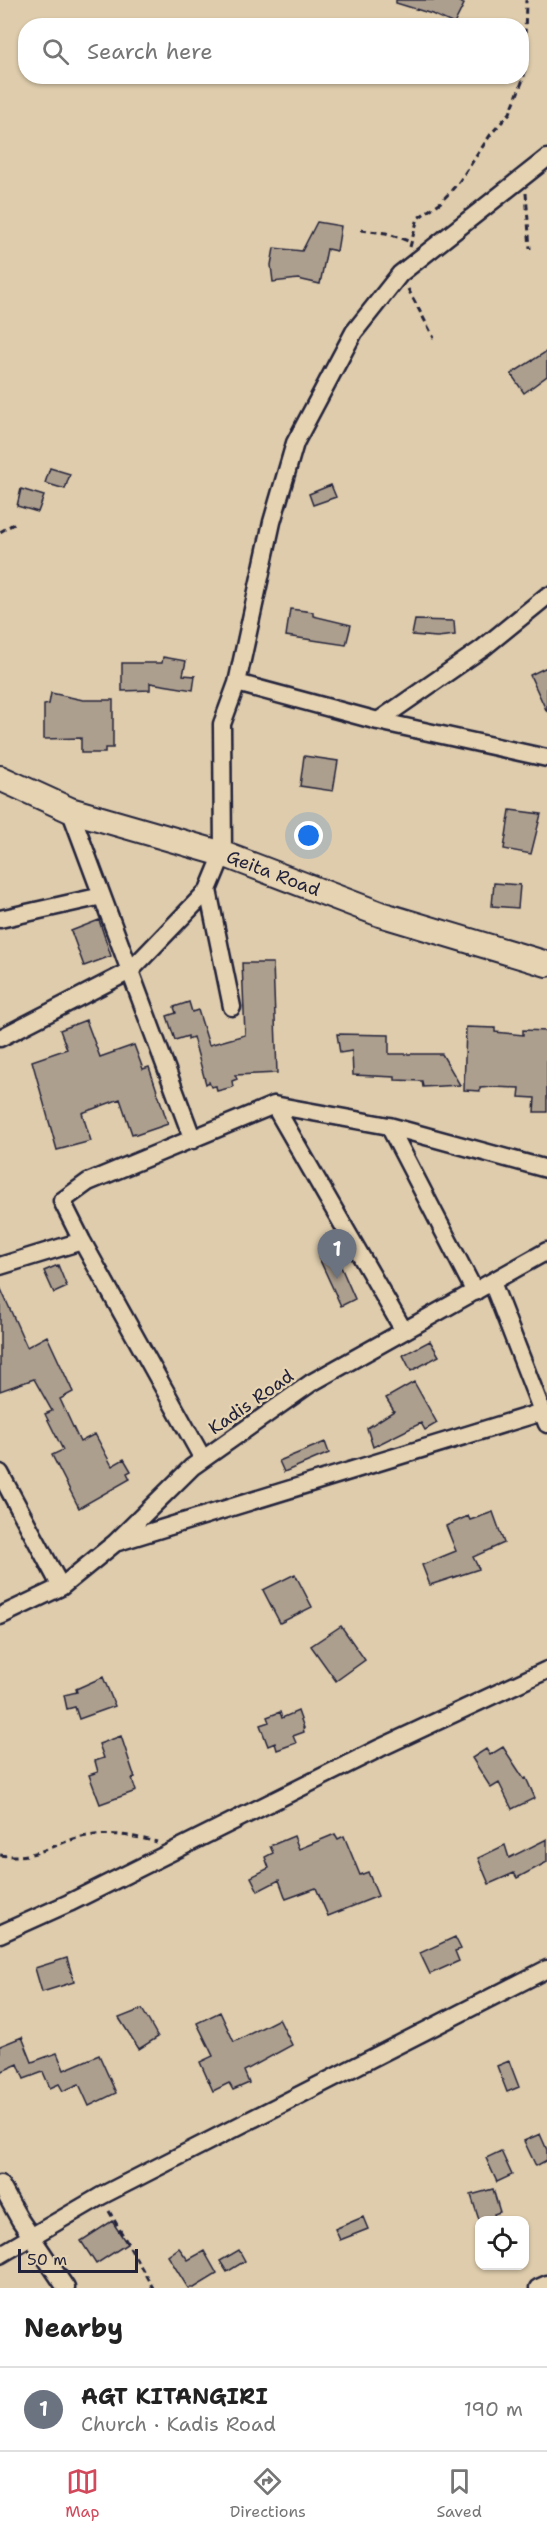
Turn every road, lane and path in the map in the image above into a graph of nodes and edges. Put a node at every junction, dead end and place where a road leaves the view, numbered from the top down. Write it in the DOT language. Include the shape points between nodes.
graph roads {
  1 [pos="526,0"];
  2 [pos="526,18"];
  3 [pos="521,84"];
  4 [pos="547,158"];
  5 [pos="525,175"];
  6 [pos="361,230"];
  7 [pos="411,242"];
  8 [pos="530,249"];
  9 [pos="403,271"];
  10 [pos="434,338"];
  11 [pos="15,522"];
  12 [pos="0,532"];
  13 [pos="547,596"];
  14 [pos="237,682"];
  15 [pos="378,721"];
  16 [pos="547,758"];
  17 [pos="0,778"];
  18 [pos="70,810"];
  19 [pos="223,854"];
  20 [pos="208,890"];
  21 [pos="102,896"];
  22 [pos="0,919"];
  23 [pos="547,964"];
  24 [pos="130,971"];
  25 [pos="232,1007"];
  26 [pos="0,1038"];
  27 [pos="274,1105"];
  28 [pos="389,1126"];
  29 [pos="194,1140"];
  30 [pos="547,1169"];
  31 [pos="82,1241"];
  32 [pos="547,1251"];
  33 [pos="0,1266"];
  34 [pos="492,1282"];
  35 [pos="475,1292"];
  36 [pos="404,1331"];
  37 [pos="545,1418"];
  38 [pos="203,1459"];
  39 [pos="0,1473"];
  40 [pos="115,1543"];
  41 [pos="61,1587"];
  42 [pos="0,1616"];
  43 [pos="547,1670"];
  44 [pos="179,1848"];
  45 [pos="0,1854"];
  46 [pos="0,1934"];
  47 [pos="547,1969"];
  48 [pos="0,2184"];
  49 [pos="100,2196"];
  50 [pos="32,2237"];
  51 [pos="0,2255"];
  52 [pos="547,2284"];
  53 [pos="66,2288"];
  54 [pos="153,2288"];
  55 [pos="538,2288"];
  1 -- 2 [label="path"];
  3 -- 7 [label="path" via="510,114 491,134 453,189 418,218"];
  4 -- 5 [label="street"];
  5 -- 8 [label="path"];
  5 -- 9 [label="street"];
  6 -- 7 [label="path"];
  7 -- 9 [label="path"];
  9 -- 10 [label="path"];
  9 -- 14 [label="street" via="354,332 295,443 272,522"];
  11 -- 12 [label="path"];
  13 -- 15 [label="street" via="483,648"];
  14 -- 15 [label="street"];
  14 -- 19 [label="street" via="222,724"];
  15 -- 16 [label="street"];
  17 -- 18 [label="main road, Geita Road"];
  18 -- 19 [label="main road, Geita Road"];
  18 -- 21 [label="street"];
  19 -- 20 [label="street"];
  19 -- 23 [label="main road, Geita Road" via="380,914"];
  20 -- 24 [label="street"];
  20 -- 25 [label="street"];
  21 -- 22 [label="street"];
  21 -- 24 [label="street"];
  24 -- 26 [label="street"];
  24 -- 29 [label="street"];
  27 -- 28 [label="street"];
  27 -- 29 [label="street"];
  27 -- 36 [label="street"];
  28 -- 30 [label="street"];
  28 -- 35 [label="street"];
  29 -- 31 [label="street" via="88,1182 62,1201"];
  31 -- 33 [label="street"];
  31 -- 38 [label="street"];
  32 -- 34 [label="street, Kadis Road"];
  34 -- 35 [label="street, Kadis Road"];
  34 -- 37 [label="street"];
  35 -- 36 [label="street, Kadis Road"];
  36 -- 38 [label="street, Kadis Road" via="310,1383"];
  37 -- 40 [label="street"];
  38 -- 40 [label="street, Kadis Road"];
  39 -- 41 [label="street"];
  40 -- 41 [label="street, Kadis Road"];
  41 -- 42 [label="street, Kadis Road"];
  43 -- 44 [label="street"];
  44 -- 45 [label="path" via="125,1834 86,1836 40,1853"];
  44 -- 46 [label="street"];
  47 -- 49 [label="street"];
  48 -- 50 [label="street"];
  49 -- 50 [label="street"];
  49 -- 54 [label="path"];
  50 -- 51 [label="street"];
  50 -- 53 [label="street"];
  52 -- 55 [label="street"];
}
